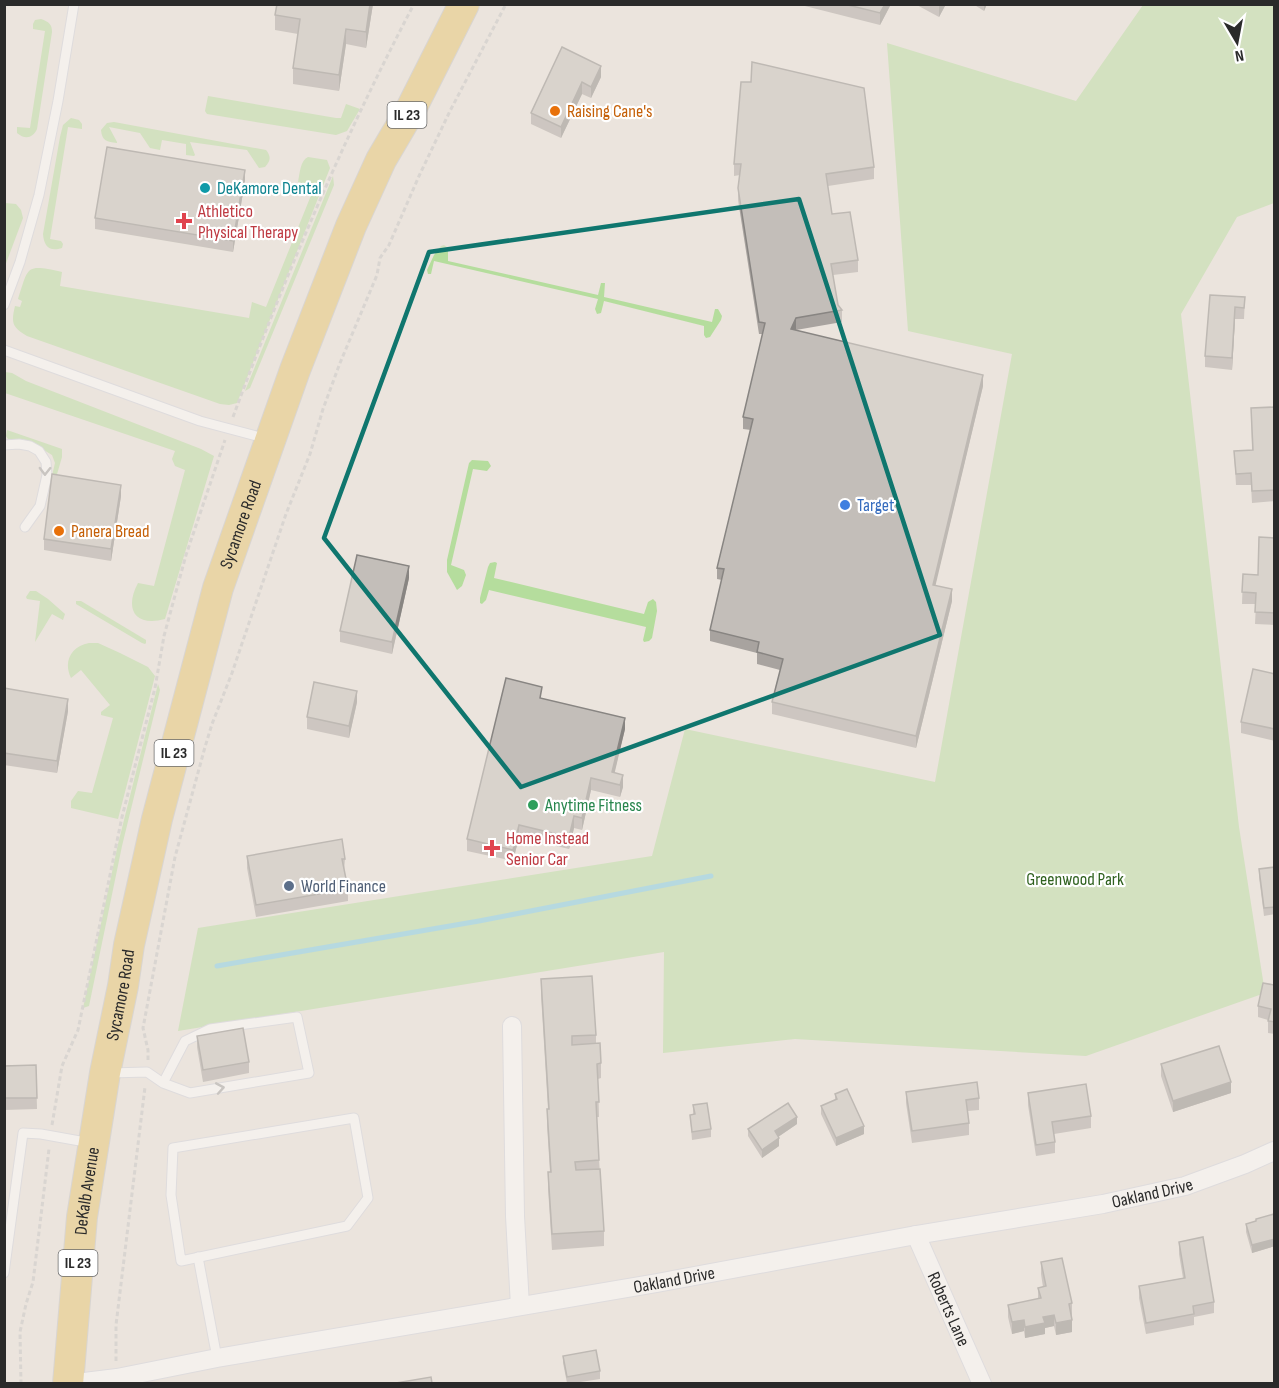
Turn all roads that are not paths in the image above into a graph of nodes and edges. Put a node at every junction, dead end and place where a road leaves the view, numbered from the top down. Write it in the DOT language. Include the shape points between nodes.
graph roads {
  1 [pos="74,4"];
  2 [pos="464,4"];
  3 [pos="4,304"];
  4 [pos="4,350"];
  5 [pos="270,440"];
  6 [pos="4,445"];
  7 [pos="25,527"];
  8 [pos="512,1026"];
  9 [pos="105,1073"];
  10 [pos="163,1083"];
  11 [pos="93,1143"];
  12 [pos="1275,1151"];
  13 [pos="916,1235"];
  14 [pos="198,1257"];
  15 [pos="4,1273"];
  16 [pos="520,1306"];
  17 [pos="217,1358"];
  18 [pos="68,1383"];
  19 [pos="982,1383"];
  1 -- 3 [label="lane" via="39,195"];
  2 -- 5 [label="main road, Sycamore Road / IL 23" via="381,160"];
  4 -- 5 [label="lane" via="200,421"];
  5 -- 9 [label="main road, Sycamore Road / IL 23" via="218,588 191,687 157,819"];
  6 -- 7 [label="lane, one-way" via="30,446 46,462 40,506"];
  8 -- 16 [label="street"];
  9 -- 10 [label="lane" via="147,1072"];
  9 -- 11 [label="main road, DeKalb Avenue / IL 23"];
  10 -- 10 [label="lane, one-way" via="190,1093 309,1072 297,1017 210,1029 185,1041"];
  11 -- 15 [label="lane" via="23,1133"];
  11 -- 18 [label="main road, DeKalb Avenue / IL 23" via="81,1217"];
  12 -- 13 [label="street, Oakland Drive" via="1165,1191"];
  13 -- 16 [label="street, Oakland Drive"];
  13 -- 19 [label="street, Roberts Lane"];
  14 -- 14 [label="lane" via="181,1261 171,1195 173,1148 354,1118 368,1198 347,1226"];
  14 -- 17 [label="lane"];
  16 -- 17 [label="street, Oakland Drive"];
  17 -- 18 [label="street, Oakland Drive" via="117,1378"];
}
